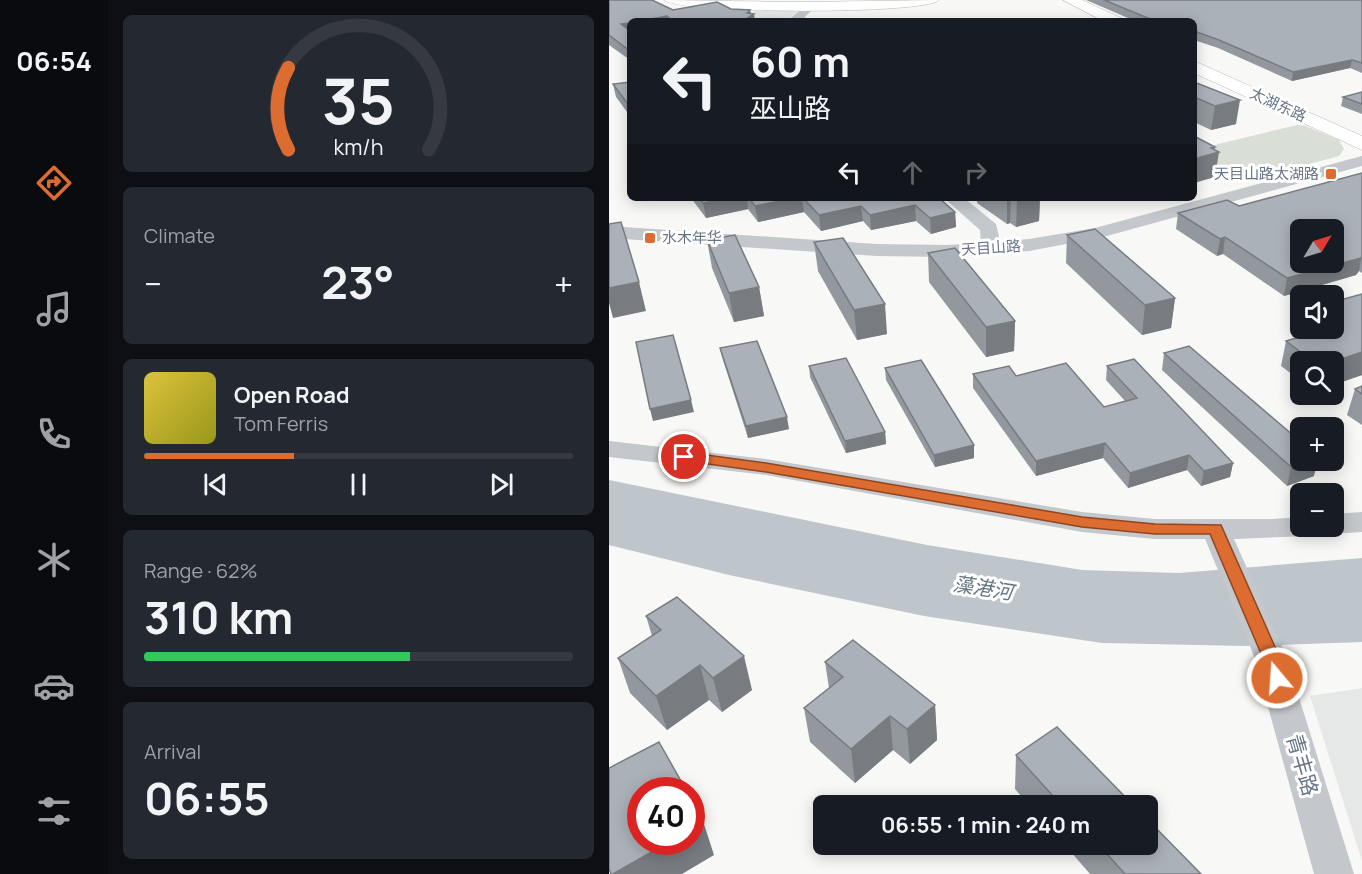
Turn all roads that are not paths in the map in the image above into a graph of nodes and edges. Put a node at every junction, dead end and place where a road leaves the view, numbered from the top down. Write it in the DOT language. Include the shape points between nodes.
graph roads {
  1 [pos="671,0"];
  2 [pos="789,0"];
  3 [pos="864,0"];
  4 [pos="932,0"];
  5 [pos="1063,1"];
  6 [pos="808,8"];
  7 [pos="797,18"];
  8 [pos="1092,18"];
  9 [pos="1108,18"];
  10 [pos="1197,57"];
  11 [pos="1197,67"];
  12 [pos="1362,132"];
  13 [pos="1362,144"];
  14 [pos="1362,160"];
  15 [pos="957,201"];
  16 [pos="609,232"];
  17 [pos="991,248"];
  18 [pos="609,449"];
  19 [pos="1362,522"];
  20 [pos="1344,523"];
  21 [pos="1290,528"];
  22 [pos="1220,542"];
  23 [pos="1334,874"];
  1 -- 6 [label="main road"];
  2 -- 3 [label="main road"];
  4 -- 6 [label="main road"];
  5 -- 8 [label="main road"];
  5 -- 9 [label="main road"];
  6 -- 7 [label="street"];
  10 -- 12 [label="main road, 太湖东路"];
  11 -- 13 [label="main road, 太湖东路"];
  14 -- 17 [label="street, 天目山路" via="1096,233"];
  15 -- 17 [label="street" via="989,228"];
  16 -- 17 [label="street, 天目山路" via="877,250"];
  18 -- 22 [label="street" via="766,467"];
  19 -- 20 [label="street"];
  21 -- 22 [label="street"];
  22 -- 23 [label="street, 青丰路" via="1271,656"];
}
